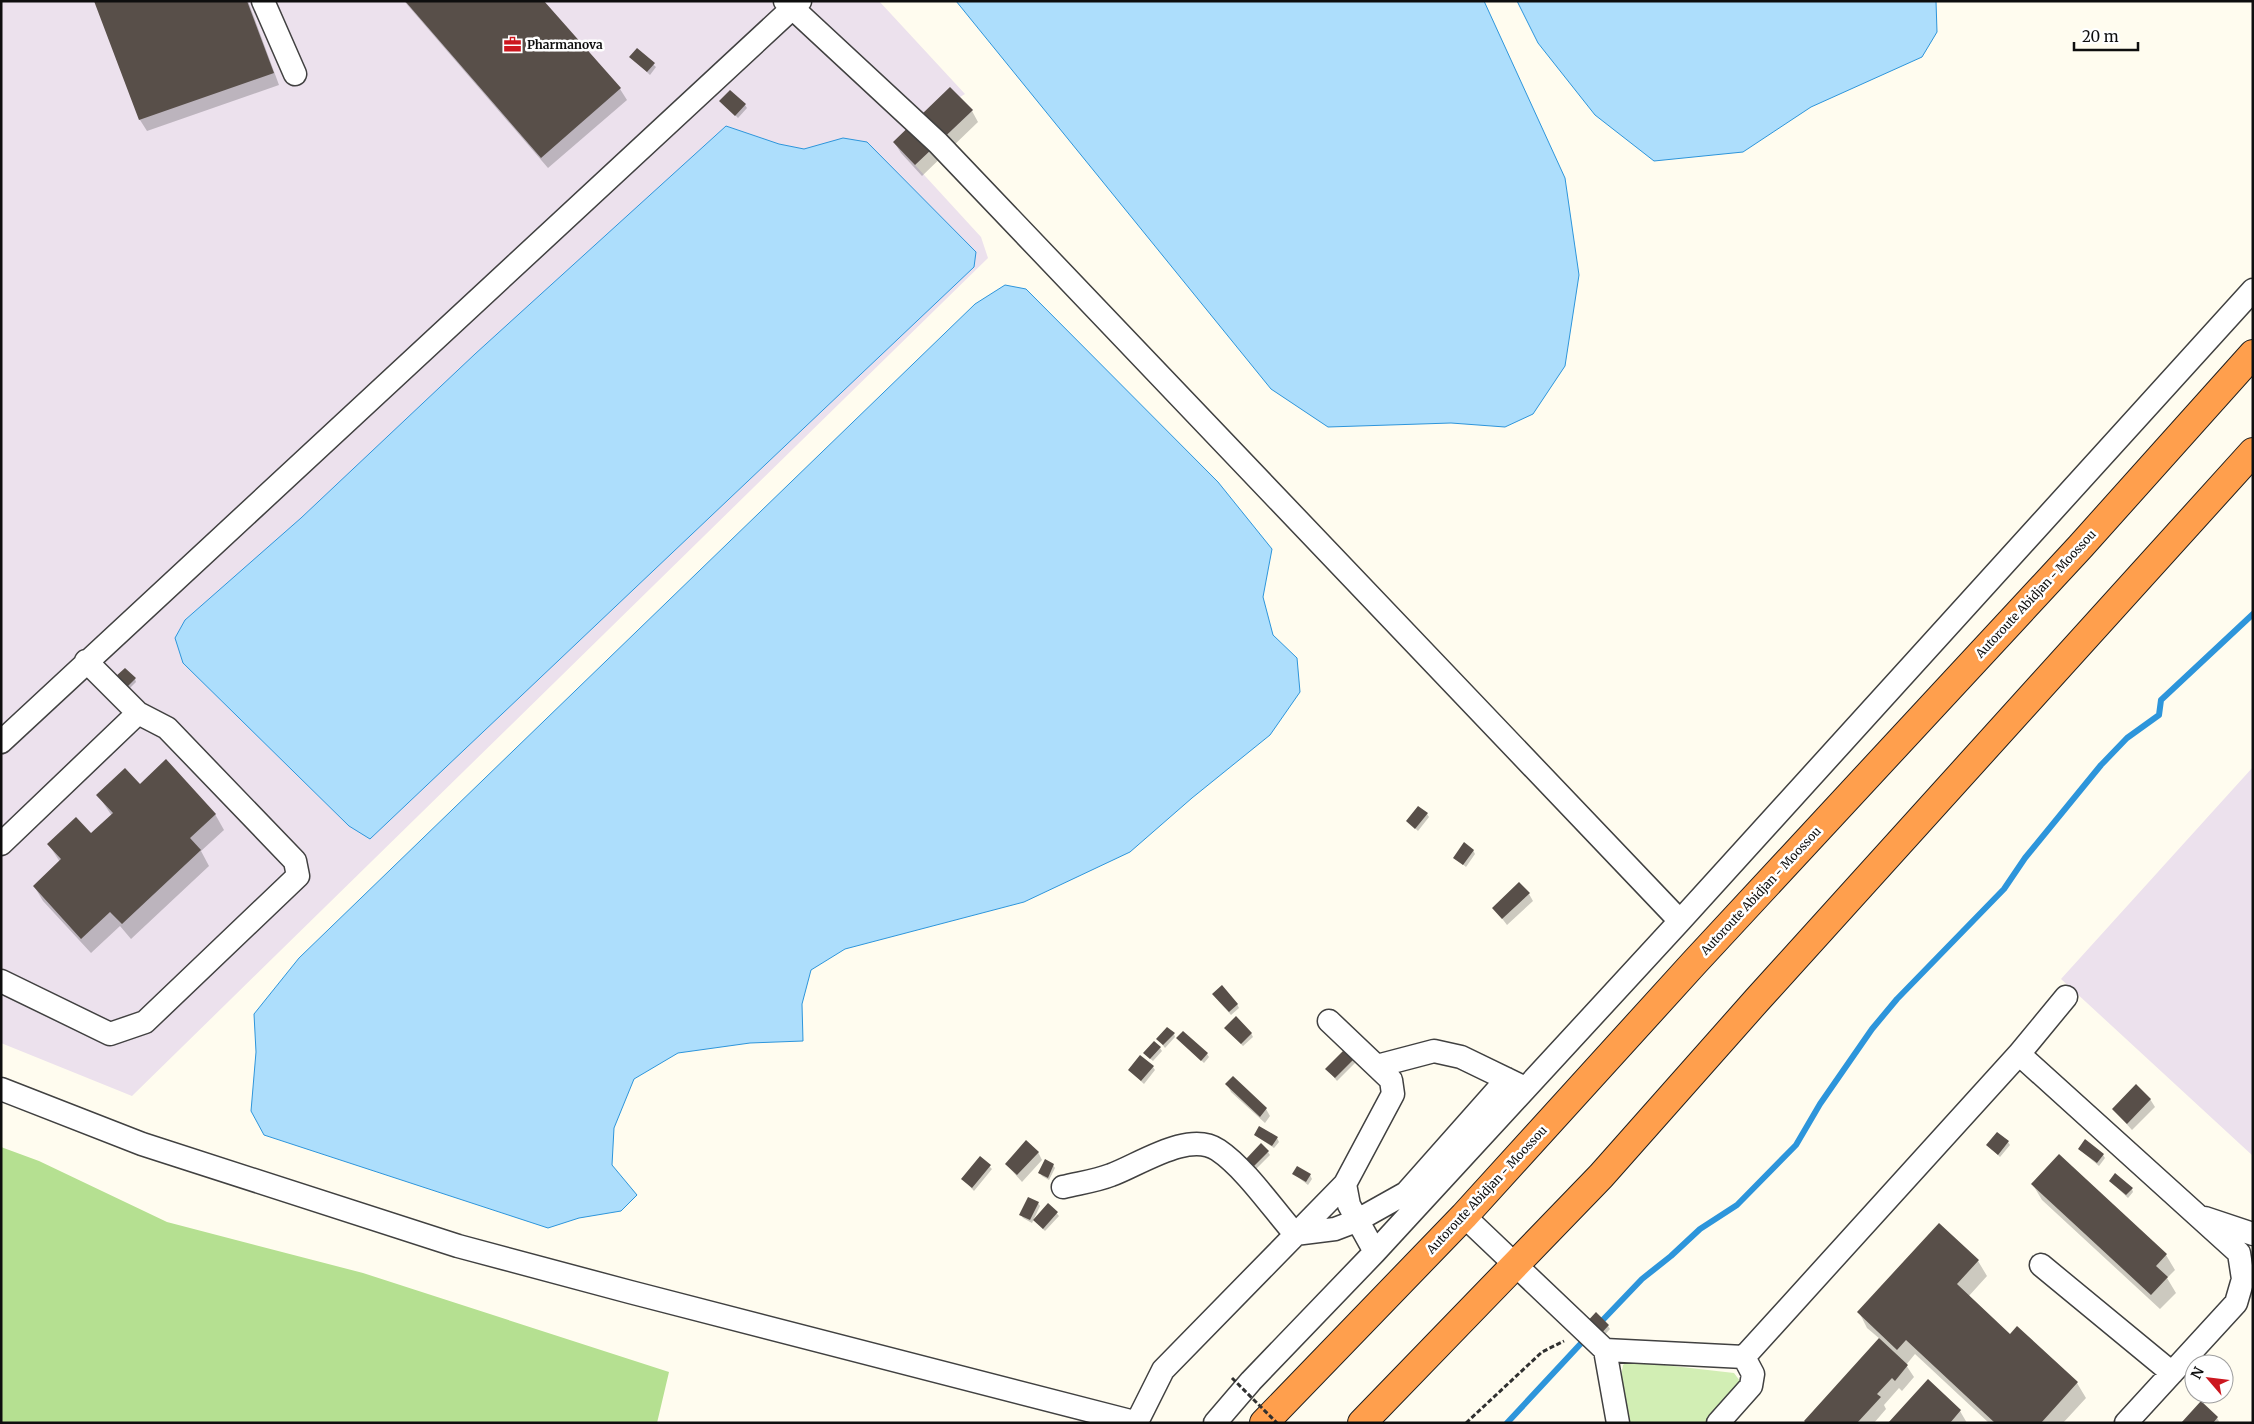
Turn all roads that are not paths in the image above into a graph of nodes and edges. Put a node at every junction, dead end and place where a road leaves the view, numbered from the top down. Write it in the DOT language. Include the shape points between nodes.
graph roads {
  1 [pos="264,1"];
  2 [pos="792,4"];
  3 [pos="295,74"];
  4 [pos="2253,290"];
  5 [pos="2253,354"];
  6 [pos="2253,452"];
  7 [pos="86,661"];
  8 [pos="138,713"];
  9 [pos="1,742"];
  10 [pos="1,844"];
  11 [pos="1680,921"];
  12 [pos="1,981"];
  13 [pos="2066,997"];
  14 [pos="1329,1021"];
  15 [pos="2019,1054"];
  16 [pos="1377,1066"];
  17 [pos="1516,1084"];
  18 [pos="1,1089"];
  19 [pos="1346,1184"];
  20 [pos="1435,1186"];
  21 [pos="1063,1187"];
  22 [pos="1406,1193"];
  23 [pos="2197,1215"];
  24 [pos="1464,1216"];
  25 [pos="1356,1221"];
  26 [pos="1295,1234"];
  27 [pos="2253,1234"];
  28 [pos="1374,1252"];
  29 [pos="2041,1265"];
  30 [pos="1515,1266"];
  31 [pos="1605,1350"];
  32 [pos="1744,1357"];
  33 [pos="2172,1373"];
  34 [pos="1137,1423"];
  35 [pos="1215,1423"];
  36 [pos="1264,1423"];
  37 [pos="1362,1423"];
  38 [pos="1618,1423"];
  39 [pos="1718,1423"];
  40 [pos="2126,1423"];
  1 -- 3 [label="street"];
  2 -- 7 [label="street"];
  2 -- 11 [label="street" via="938,143"];
  4 -- 11 [label="street"];
  5 -- 24 [label="highway, Autoroute Abidjan - Moossou"];
  6 -- 30 [label="highway" via="1601,1176"];
  7 -- 8 [label="street"];
  7 -- 9 [label="street"];
  8 -- 10 [label="street"];
  8 -- 12 [label="street" via="167,728 295,861 298,876 145,1022 123,1031 110,1034"];
  11 -- 17 [label="street"];
  13 -- 15 [label="street"];
  14 -- 16 [label="street"];
  15 -- 23 [label="street"];
  15 -- 32 [label="street"];
  16 -- 17 [label="street" via="1434,1051 1462,1057"];
  16 -- 19 [label="street" via="1391,1080 1392,1094"];
  17 -- 20 [label="street"];
  17 -- 22 [label="street"];
  18 -- 34 [label="street" via="142,1144 458,1246"];
  19 -- 25 [label="street" via="1348,1205"];
  19 -- 26 [label="street"];
  20 -- 22 [label="street"];
  20 -- 28 [label="street"];
  21 -- 26 [label="street" via="1111,1175 1179,1146 1204,1145 1217,1149 1243,1174"];
  22 -- 25 [label="street"];
  23 -- 27 [label="street"];
  23 -- 33 [label="street" via="2239,1253 2243,1279 2236,1303"];
  24 -- 30 [label="street"];
  24 -- 36 [label="highway, Autoroute Abidjan - Moossou"];
  25 -- 26 [label="street" via="1334,1229"];
  25 -- 28 [label="street"];
  26 -- 34 [label="street" via="1163,1370"];
  28 -- 35 [label="street"];
  29 -- 33 [label="street"];
  30 -- 31 [label="street"];
  30 -- 37 [label="highway"];
  31 -- 32 [label="street"];
  31 -- 38 [label="street"];
  32 -- 39 [label="street" via="1753,1374 1751,1386"];
  33 -- 40 [label="street"];
}
